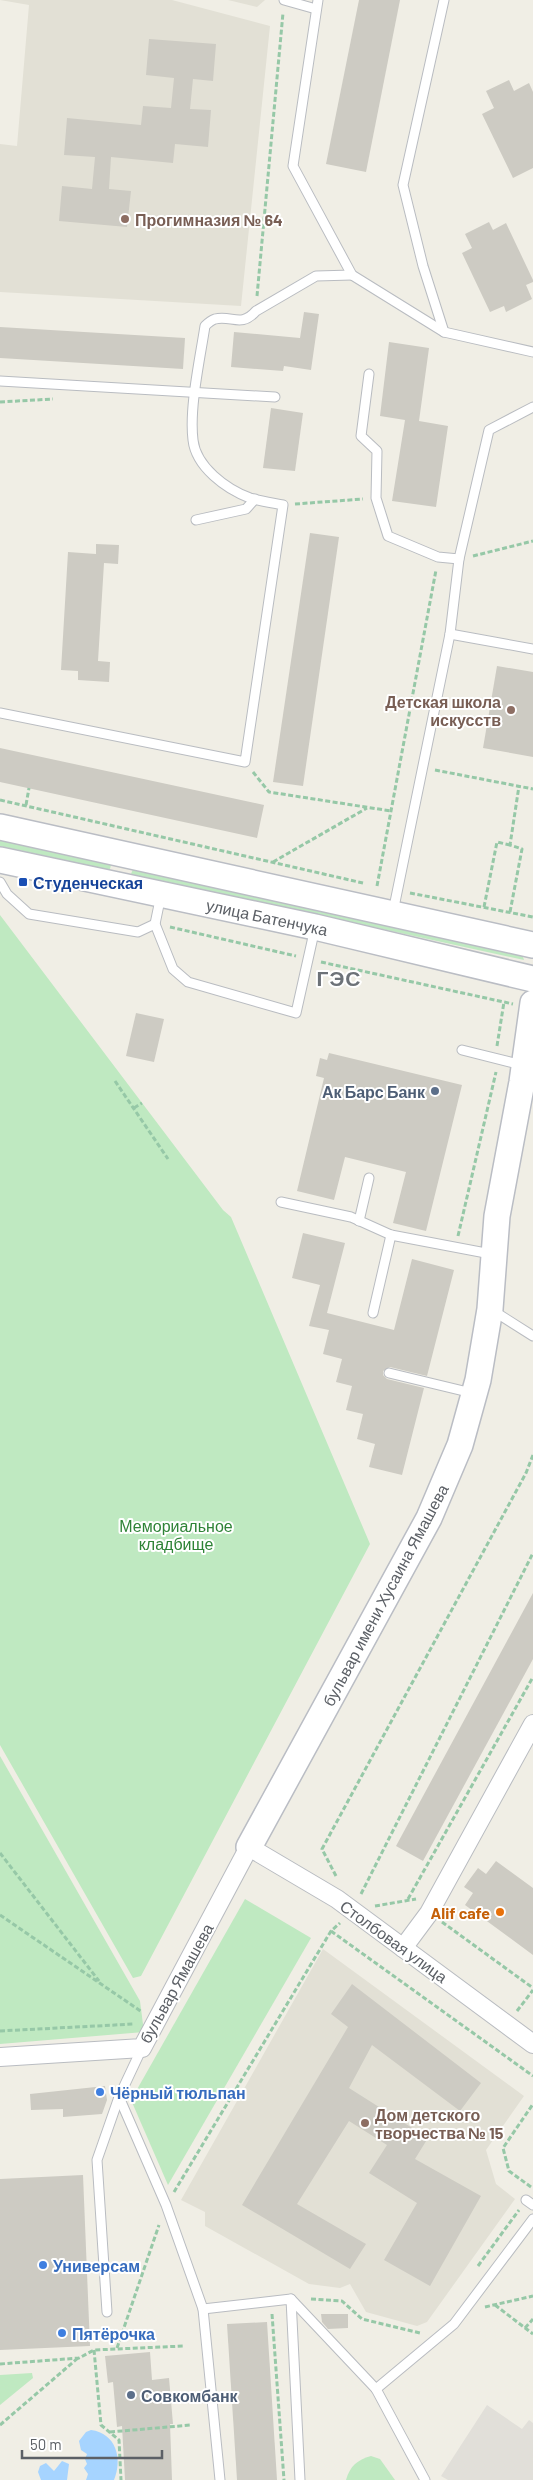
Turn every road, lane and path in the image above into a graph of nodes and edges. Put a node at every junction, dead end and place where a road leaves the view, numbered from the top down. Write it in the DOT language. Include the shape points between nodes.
graph roads {
  1 [pos="284,0"];
  2 [pos="444,0"];
  3 [pos="317,4"];
  4 [pos="352,275"];
  5 [pos="256,311"];
  6 [pos="444,332"];
  7 [pos="533,352"];
  8 [pos="369,374"];
  9 [pos="0,381"];
  10 [pos="196,392"];
  11 [pos="275,397"];
  12 [pos="533,407"];
  13 [pos="376,498"];
  14 [pos="255,499"];
  15 [pos="284,505"];
  16 [pos="196,520"];
  17 [pos="533,541"];
  18 [pos="438,557"];
  19 [pos="459,559"];
  20 [pos="450,634"];
  21 [pos="533,649"];
  22 [pos="0,713"];
  23 [pos="245,762"];
  24 [pos="423,767"];
  25 [pos="519,786"];
  26 [pos="28,788"];
  27 [pos="533,789"];
  28 [pos="0,800"];
  29 [pos="26,805"];
  30 [pos="368,808"];
  31 [pos="391,811"];
  32 [pos="0,827"];
  33 [pos="510,845"];
  34 [pos="110,850"];
  35 [pos="0,860"];
  36 [pos="273,862"];
  37 [pos="102,881"];
  38 [pos="0,882"];
  39 [pos="377,886"];
  40 [pos="161,895"];
  41 [pos="395,902"];
  42 [pos="484,907"];
  43 [pos="510,912"];
  44 [pos="533,917"];
  45 [pos="155,924"];
  46 [pos="315,927"];
  47 [pos="533,944"];
  48 [pos="309,959"];
  49 [pos="533,979"];
  50 [pos="504,1002"];
  51 [pos="532,1005"];
  52 [pos="462,1050"];
  53 [pos="495,1058"];
  54 [pos="523,1065"];
  55 [pos="116,1081"];
  56 [pos="142,1103"];
  57 [pos="134,1108"];
  58 [pos="168,1159"];
  59 [pos="370,1178"];
  60 [pos="281,1202"];
  61 [pos="359,1221"];
  62 [pos="390,1235"];
  63 [pos="456,1247"];
  64 [pos="494,1255"];
  65 [pos="490,1309"];
  66 [pos="373,1313"];
  67 [pos="533,1336"];
  68 [pos="388,1373"];
  69 [pos="475,1394"];
  70 [pos="533,1455"];
  71 [pos="533,1553"];
  72 [pos="533,1677"];
  73 [pos="533,1724"];
  74 [pos="249,1847"];
  75 [pos="0,1853"];
  76 [pos="408,1899"];
  77 [pos="433,1906"];
  78 [pos="353,1910"];
  79 [pos="0,1915"];
  80 [pos="331,1931"];
  81 [pos="403,1948"];
  82 [pos="102,1985"];
  83 [pos="533,1989"];
  84 [pos="157,2023"];
  85 [pos="507,2025"];
  86 [pos="0,2031"];
  87 [pos="533,2044"];
  88 [pos="142,2048"];
  89 [pos="0,2057"];
  90 [pos="533,2076"];
  91 [pos="119,2097"];
  92 [pos="533,2104"];
  93 [pos="533,2189"];
  94 [pos="530,2202"];
  95 [pos="166,2205"];
  96 [pos="533,2219"];
  97 [pos="475,2270"];
  98 [pos="533,2296"];
  99 [pos="291,2299"];
  100 [pos="494,2304"];
  101 [pos="203,2309"];
  102 [pos="464,2311"];
  103 [pos="107,2312"];
  104 [pos="272,2314"];
  105 [pos="262,2315"];
  106 [pos="533,2318"];
  107 [pos="525,2328"];
  108 [pos="425,2331"];
  109 [pos="533,2334"];
  110 [pos="184,2346"];
  111 [pos="117,2348"];
  112 [pos="94,2350"];
  113 [pos="79,2358"];
  114 [pos="0,2364"];
  115 [pos="376,2389"];
  116 [pos="0,2425"];
  117 [pos="191,2426"];
  118 [pos="109,2432"];
  119 [pos="122,2480"];
  120 [pos="220,2480"];
  121 [pos="284,2480"];
  122 [pos="300,2480"];
  123 [pos="425,2480"];
  1 -- 3 [label="lane"];
  1 -- 5 [label="path"];
  2 -- 6 [label="lane" via="403,185"];
  3 -- 4 [label="lane" via="292,166"];
  4 -- 5 [label="lane" via="316,276"];
  4 -- 6 [label="lane"];
  5 -- 10 [label="lane" via="242,321 215,319 205,326"];
  6 -- 7 [label="lane"];
  8 -- 13 [label="lane" via="361,436 377,451"];
  9 -- 10 [label="lane"];
  10 -- 11 [label="lane"];
  10 -- 14 [label="lane" via="193,440 198,456 218,479"];
  12 -- 19 [label="lane" via="489,430"];
  13 -- 15 [label="path"];
  13 -- 18 [label="lane" via="388,536"];
  14 -- 15 [label="lane"];
  14 -- 16 [label="lane" via="246,509"];
  15 -- 23 [label="lane"];
  17 -- 19 [label="path"];
  18 -- 19 [label="lane"];
  18 -- 31 [label="path"];
  19 -- 20 [label="lane"];
  20 -- 21 [label="lane"];
  20 -- 24 [label="lane"];
  22 -- 23 [label="lane"];
  23 -- 30 [label="path" via="269,792"];
  24 -- 25 [label="path"];
  24 -- 41 [label="lane"];
  25 -- 27 [label="path"];
  25 -- 33 [label="path"];
  26 -- 29 [label="path"];
  28 -- 29 [label="path"];
  29 -- 36 [label="path"];
  30 -- 31 [label="path"];
  30 -- 36 [label="path"];
  31 -- 39 [label="path"];
  32 -- 34 [label="main road, улица Батенчука"];
  33 -- 42 [label="path" via="497,842"];
  33 -- 43 [label="path" via="522,849"];
  34 -- 37 [label="main road" via="121,857 122,865 117,873"];
  34 -- 41 [label="main road, улица Батенчука"];
  35 -- 37 [label="main road, улица Батенчука"];
  36 -- 39 [label="path"];
  37 -- 40 [label="main road, улица Батенчука"];
  38 -- 45 [label="lane" via="7,894 29,914 138,932"];
  39 -- 41 [label="path"];
  40 -- 45 [label="lane"];
  40 -- 46 [label="main road, улица Батенчука"];
  41 -- 42 [label="path"];
  41 -- 47 [label="main road, улица Батенчука"];
  42 -- 43 [label="path"];
  43 -- 44 [label="path"];
  45 -- 48 [label="path"];
  45 -- 48 [label="lane" via="173,969 188,982 296,1013"];
  46 -- 48 [label="lane"];
  46 -- 49 [label="main road, улица Батенчука"];
  48 -- 50 [label="path"];
  50 -- 51 [label="path"];
  50 -- 53 [label="path"];
  51 -- 54 [label="main road, бульвар имени Хусаина Ямашева"];
  52 -- 53 [label="lane"];
  53 -- 54 [label="lane"];
  53 -- 63 [label="path" via="496,1073"];
  54 -- 64 [label="main road, бульвар имени Хусаина Ямашева" via="497,1216"];
  55 -- 57 [label="path"];
  56 -- 57 [label="path"];
  57 -- 58 [label="path"];
  59 -- 61 [label="lane"];
  60 -- 61 [label="lane"];
  61 -- 62 [label="lane"];
  62 -- 63 [label="lane"];
  62 -- 66 [label="lane"];
  63 -- 64 [label="lane"];
  64 -- 65 [label="main road, бульвар имени Хусаина Ямашева"];
  65 -- 67 [label="lane"];
  65 -- 69 [label="main road, бульвар имени Хусаина Ямашева"];
  68 -- 69 [label="lane"];
  69 -- 74 [label="main road, бульвар имени Хусаина Ямашева" via="460,1445 429,1518"];
  70 -- 78 [label="path" via="322,1849"];
  71 -- 78 [label="path"];
  72 -- 76 [label="path"];
  73 -- 77 [label="street"];
  74 -- 78 [label="street, Столбовая улица"];
  74 -- 84 [label="street, бульвар Ямашева"];
  75 -- 82 [label="path"];
  76 -- 77 [label="path"];
  76 -- 78 [label="path"];
  77 -- 81 [label="street"];
  77 -- 83 [label="path"];
  78 -- 80 [label="path"];
  78 -- 81 [label="street, Столбовая улица"];
  79 -- 82 [label="path"];
  80 -- 90 [label="path"];
  80 -- 95 [label="path"];
  81 -- 85 [label="street, Столбовая улица"];
  82 -- 84 [label="path"];
  83 -- 85 [label="path"];
  84 -- 86 [label="path"];
  84 -- 88 [label="street, бульвар Ямашева"];
  85 -- 87 [label="street, Столбовая улица"];
  88 -- 89 [label="street, бульвар Ямашева"];
  88 -- 91 [label="lane"];
  91 -- 95 [label="lane"];
  91 -- 103 [label="lane" via="97,2160"];
  92 -- 93 [label="path" via="503,2148 509,2171"];
  93 -- 94 [label="path"];
  94 -- 97 [label="path"];
  95 -- 101 [label="lane"];
  95 -- 111 [label="path"];
  96 -- 102 [label="lane"];
  98 -- 100 [label="path"];
  99 -- 101 [label="lane"];
  99 -- 104 [label="path"];
  99 -- 108 [label="path" via="342,2300 362,2319 418,2334"];
  99 -- 115 [label="lane"];
  99 -- 122 [label="lane"];
  100 -- 102 [label="path"];
  100 -- 107 [label="path"];
  101 -- 120 [label="lane"];
  102 -- 115 [label="lane" via="454,2324"];
  104 -- 105 [label="path"];
  104 -- 121 [label="path"];
  106 -- 107 [label="path"];
  107 -- 109 [label="path"];
  110 -- 111 [label="path"];
  111 -- 112 [label="path"];
  112 -- 113 [label="path"];
  112 -- 118 [label="path" via="101,2425"];
  113 -- 114 [label="path"];
  113 -- 116 [label="path"];
  115 -- 123 [label="lane"];
  117 -- 118 [label="path"];
  118 -- 119 [label="path" via="119,2440"];
}
